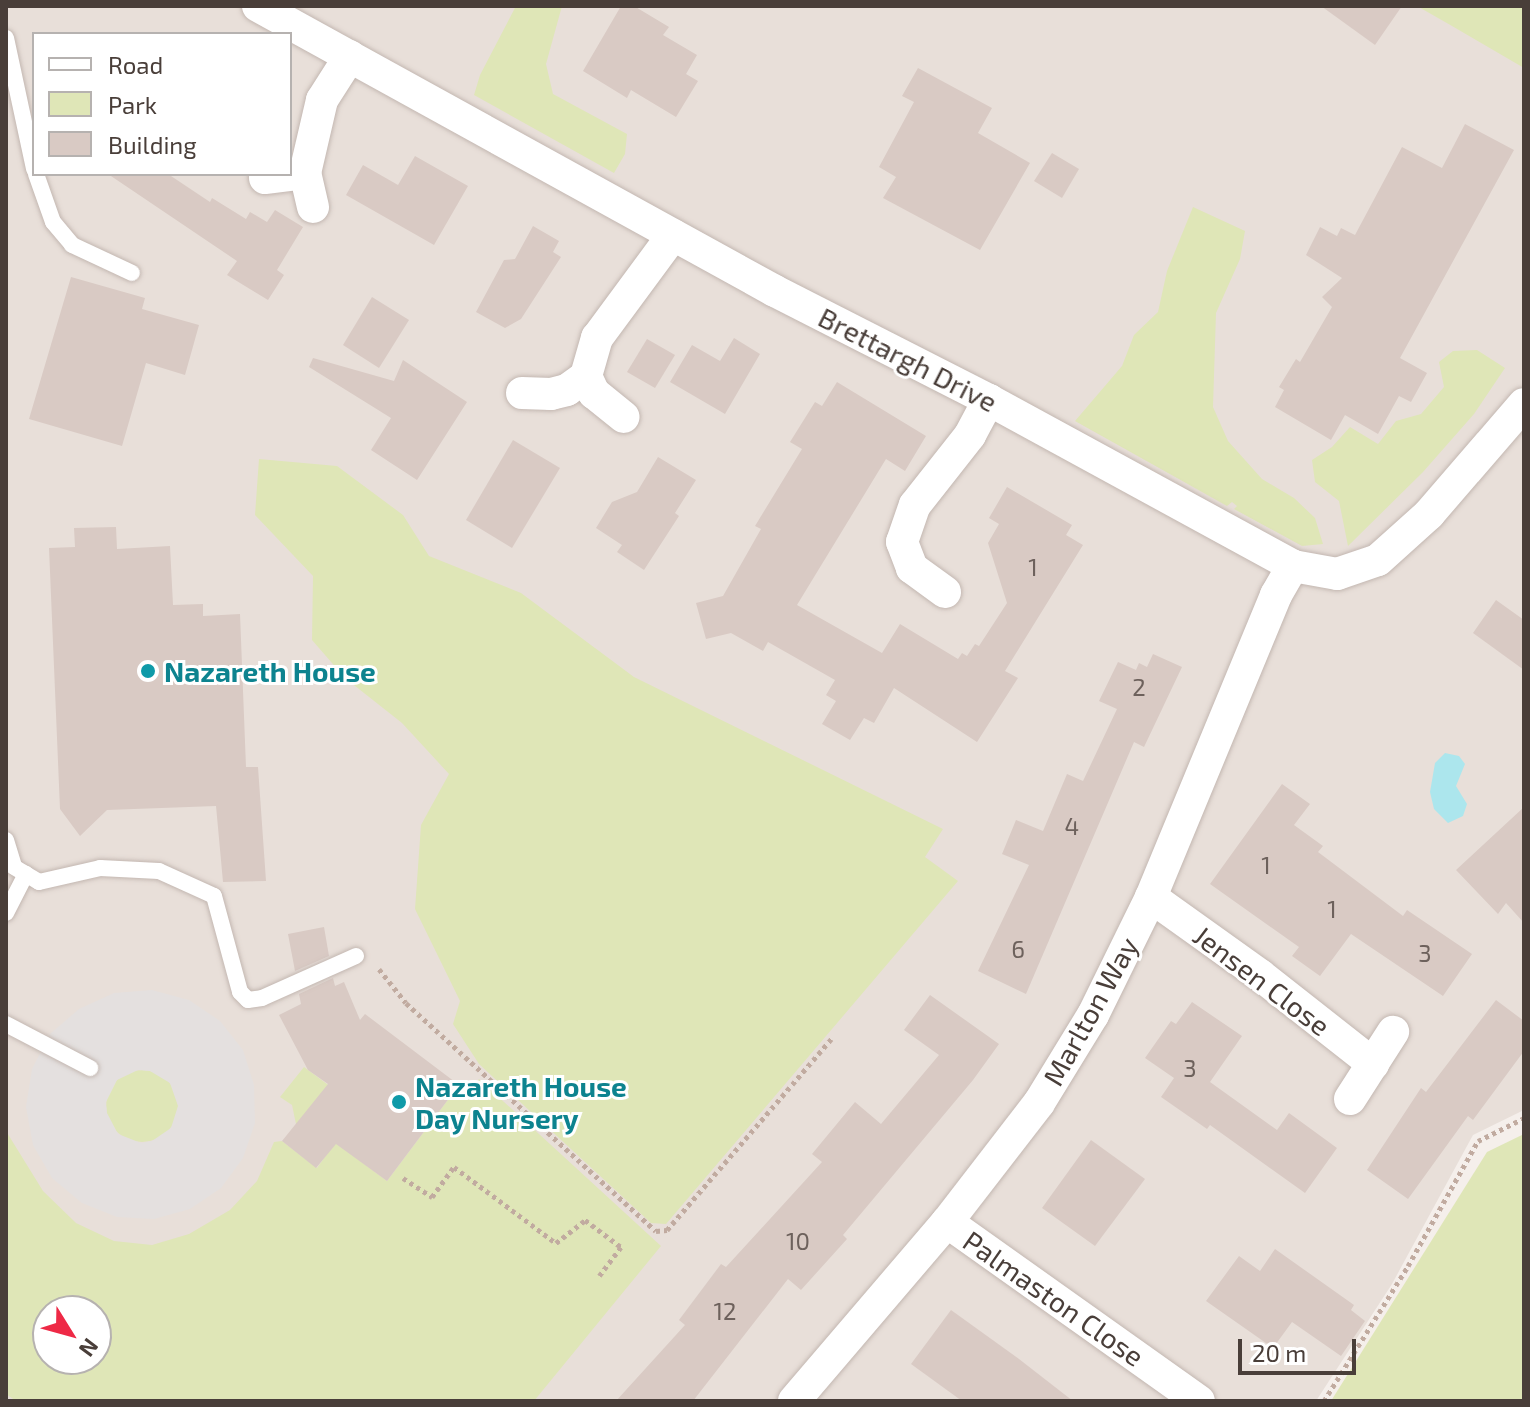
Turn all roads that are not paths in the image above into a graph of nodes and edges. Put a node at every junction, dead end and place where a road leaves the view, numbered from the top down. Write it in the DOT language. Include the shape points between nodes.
graph roads {
  1 [pos="258,6"];
  2 [pos="6,38"];
  3 [pos="350,56"];
  4 [pos="32,157"];
  5 [pos="305,173"];
  6 [pos="292,175"];
  7 [pos="37,176"];
  8 [pos="281,176"];
  9 [pos="265,178"];
  10 [pos="313,207"];
  11 [pos="673,235"];
  12 [pos="132,273"];
  13 [pos="586,376"];
  14 [pos="522,393"];
  15 [pos="989,400"];
  16 [pos="1524,404"];
  17 [pos="624,417"];
  18 [pos="1293,566"];
  19 [pos="945,592"];
  20 [pos="6,840"];
  21 [pos="26,874"];
  22 [pos="1151,897"];
  23 [pos="6,913"];
  24 [pos="356,956"];
  25 [pos="6,1024"];
  26 [pos="1393,1032"];
  27 [pos="1373,1064"];
  28 [pos="90,1068"];
  29 [pos="1350,1099"];
  30 [pos="947,1222"];
  31 [pos="1161,1390"];
  32 [pos="794,1401"];
  33 [pos="1199,1401"];
  1 -- 3 [label="street, Brettargh Drive"];
  2 -- 4 [label="lane"];
  3 -- 5 [label="street" via="322,100"];
  3 -- 11 [label="street, Brettargh Drive"];
  5 -- 6 [label="street"];
  5 -- 10 [label="street"];
  7 -- 12 [label="lane" via="53,222 72,245"];
  8 -- 9 [label="street"];
  11 -- 13 [label="street" via="597,338"];
  11 -- 15 [label="street, Brettargh Drive"];
  13 -- 14 [label="street" via="567,390"];
  13 -- 17 [label="street" via="594,393"];
  15 -- 18 [label="street, Brettargh Drive"];
  15 -- 19 [label="street" via="970,435 915,505 902,542 912,568"];
  16 -- 18 [label="street, Brettargh Drive" via="1429,514 1378,560 1337,574"];
  18 -- 22 [label="street, Marlton Way" via="1276,595"];
  20 -- 21 [label="lane" via="14,867"];
  21 -- 23 [label="lane"];
  21 -- 24 [label="lane" via="39,882 100,868 159,871 214,896 240,992 248,1000"];
  22 -- 27 [label="street, Jensen Close"];
  22 -- 30 [label="street, Marlton Way" via="1093,1015 1039,1103"];
  25 -- 28 [label="lane"];
  26 -- 27 [label="street"];
  27 -- 29 [label="street"];
  30 -- 31 [label="street, Palmaston Close"];
  30 -- 32 [label="street, Marlton Way"];
  31 -- 33 [label="street, Palmaston Close"];
}
